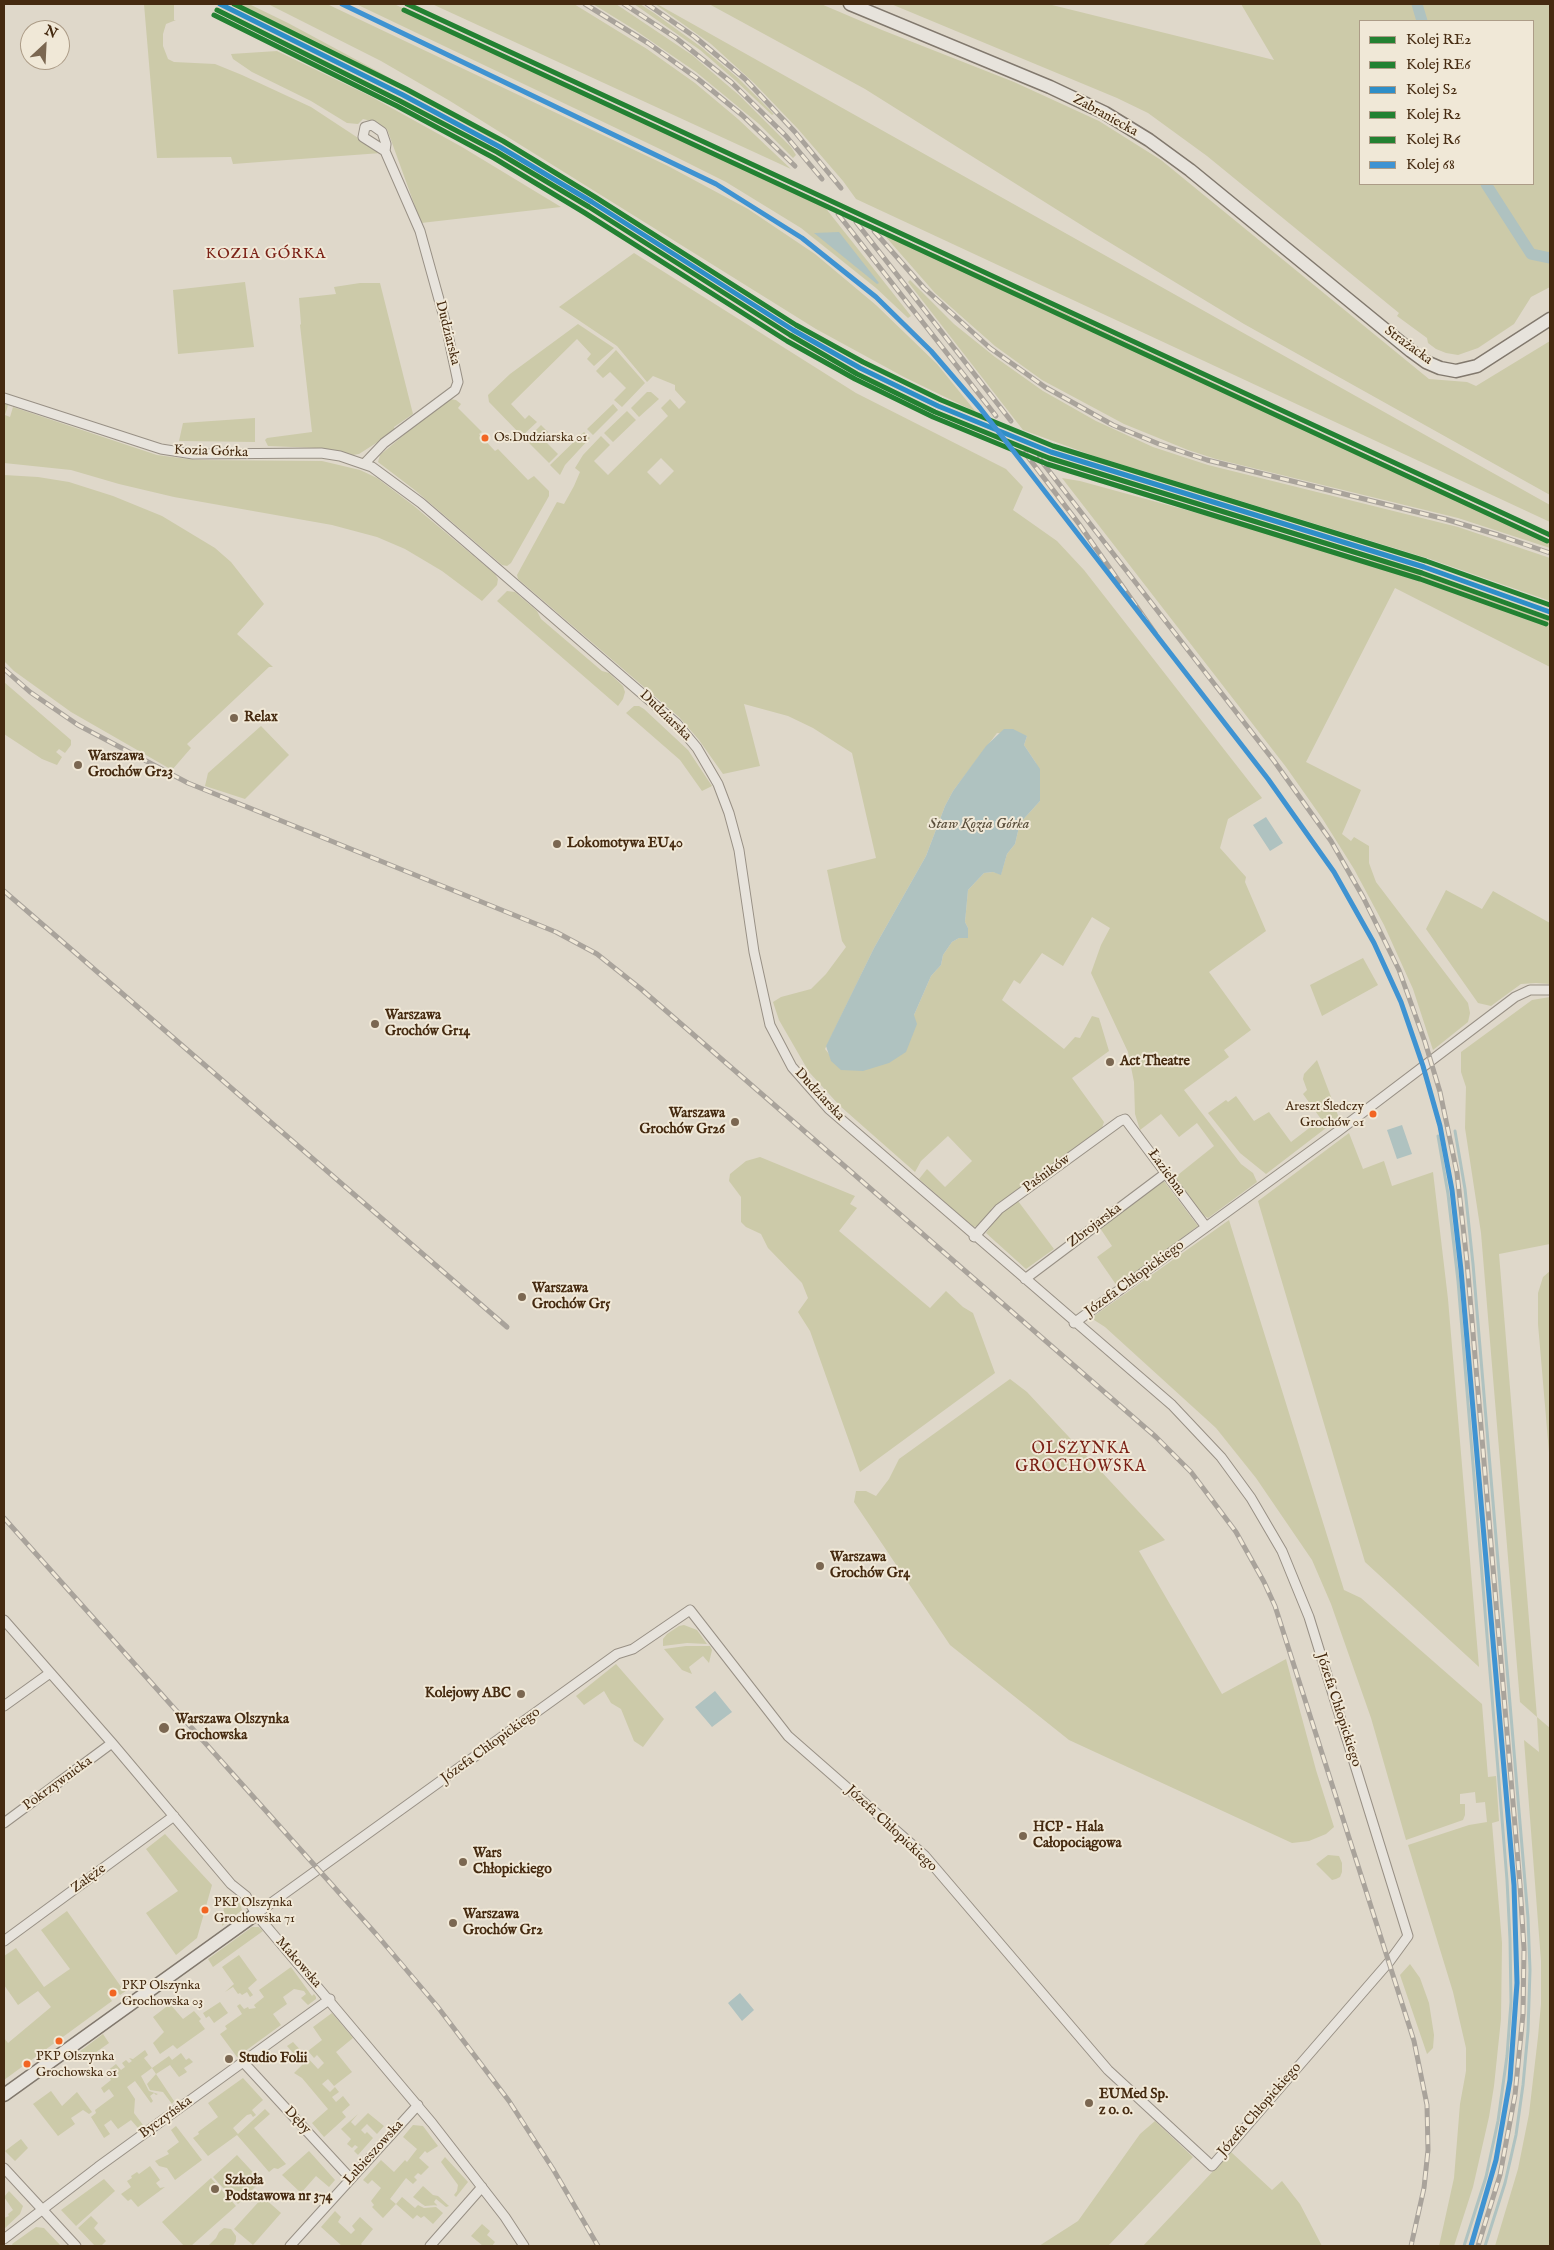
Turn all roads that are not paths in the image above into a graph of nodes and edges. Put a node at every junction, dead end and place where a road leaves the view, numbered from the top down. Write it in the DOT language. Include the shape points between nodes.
graph roads {
  1 [pos="850,4"];
  2 [pos="385,151"];
  3 [pos="1327,282"];
  4 [pos="1550,319"];
  5 [pos="4,398"];
  6 [pos="364,464"];
  7 [pos="1550,990"];
  8 [pos="1127,1119"];
  9 [pos="1166,1173"];
  10 [pos="1206,1227"];
  11 [pos="974,1236"];
  12 [pos="1025,1279"];
  13 [pos="1074,1323"];
  14 [pos="4,1620"];
  15 [pos="50,1673"];
  16 [pos="4,1706"];
  17 [pos="112,1743"];
  18 [pos="174,1816"];
  19 [pos="4,1823"];
  20 [pos="256,1914"];
  21 [pos="4,1941"];
  22 [pos="330,1999"];
  23 [pos="244,2062"];
  24 [pos="4,2096"];
  25 [pos="418,2105"];
  26 [pos="4,2168"];
  27 [pos="350,2179"];
  28 [pos="482,2187"];
  29 [pos="41,2210"];
  30 [pos="4,2239"];
  31 [pos="521,2245"];
  32 [pos="76,2246"];
  33 [pos="290,2246"];
  34 [pos="430,2246"];
  1 -- 3 [label="main road, Zabraniecka" via="1105,113 1190,170"];
  2 -- 6 [label="street, Dudziarska" via="420,231 445,320 458,382 455,390 384,443"];
  3 -- 4 [label="main road, Strażacka" via="1426,362 1456,371 1477,366"];
  5 -- 6 [label="street, Kozia Górka" via="161,449 193,454 321,454"];
  6 -- 11 [label="street, Dudziarska" via="421,503 677,724 697,748 720,788 732,821 770,1024 788,1059 828,1109"];
  7 -- 10 [label="street, Józefa Chłopickiego" via="1530,990 1515,997"];
  8 -- 9 [label="street, Łaziebna"];
  8 -- 11 [label="street, Paśników" via="999,1209"];
  9 -- 10 [label="street, Łaziebna"];
  9 -- 12 [label="street, Zbrojarska"];
  10 -- 13 [label="street, Józefa Chłopickiego"];
  11 -- 12 [label="street, Dudziarska"];
  12 -- 13 [label="street, Dudziarska"];
  13 -- 20 [label="street, Józefa Chłopickiego" via="1172,1405 1221,1457 1251,1498 1282,1551 1309,1617 1408,1933 1406,1941 1389,1962 1212,2166 1108,2070 925,1856 788,1736 690,1610 633,1649 616,1654"];
  14 -- 15 [label="street, Makowska"];
  15 -- 16 [label="street"];
  15 -- 17 [label="street, Makowska"];
  17 -- 18 [label="street, Makowska"];
  17 -- 19 [label="street, Pokrzywnicka"];
  18 -- 20 [label="street, Makowska" via="246,1896"];
  18 -- 21 [label="street, Załęże"];
  20 -- 22 [label="street, Makowska"];
  20 -- 24 [label="main road, Józefa Chłopickiego"];
  22 -- 23 [label="street, Byczyńska"];
  22 -- 25 [label="street, Makowska"];
  23 -- 27 [label="street, Dęby"];
  23 -- 29 [label="street, Byczyńska"];
  25 -- 27 [label="street, Lubieszowska"];
  25 -- 28 [label="street, Makowska"];
  26 -- 29 [label="street"];
  27 -- 33 [label="street, Lubieszowska"];
  28 -- 31 [label="street, Makowska"];
  28 -- 34 [label="street"];
  29 -- 30 [label="street, Byczyńska"];
  29 -- 32 [label="street"];
}
